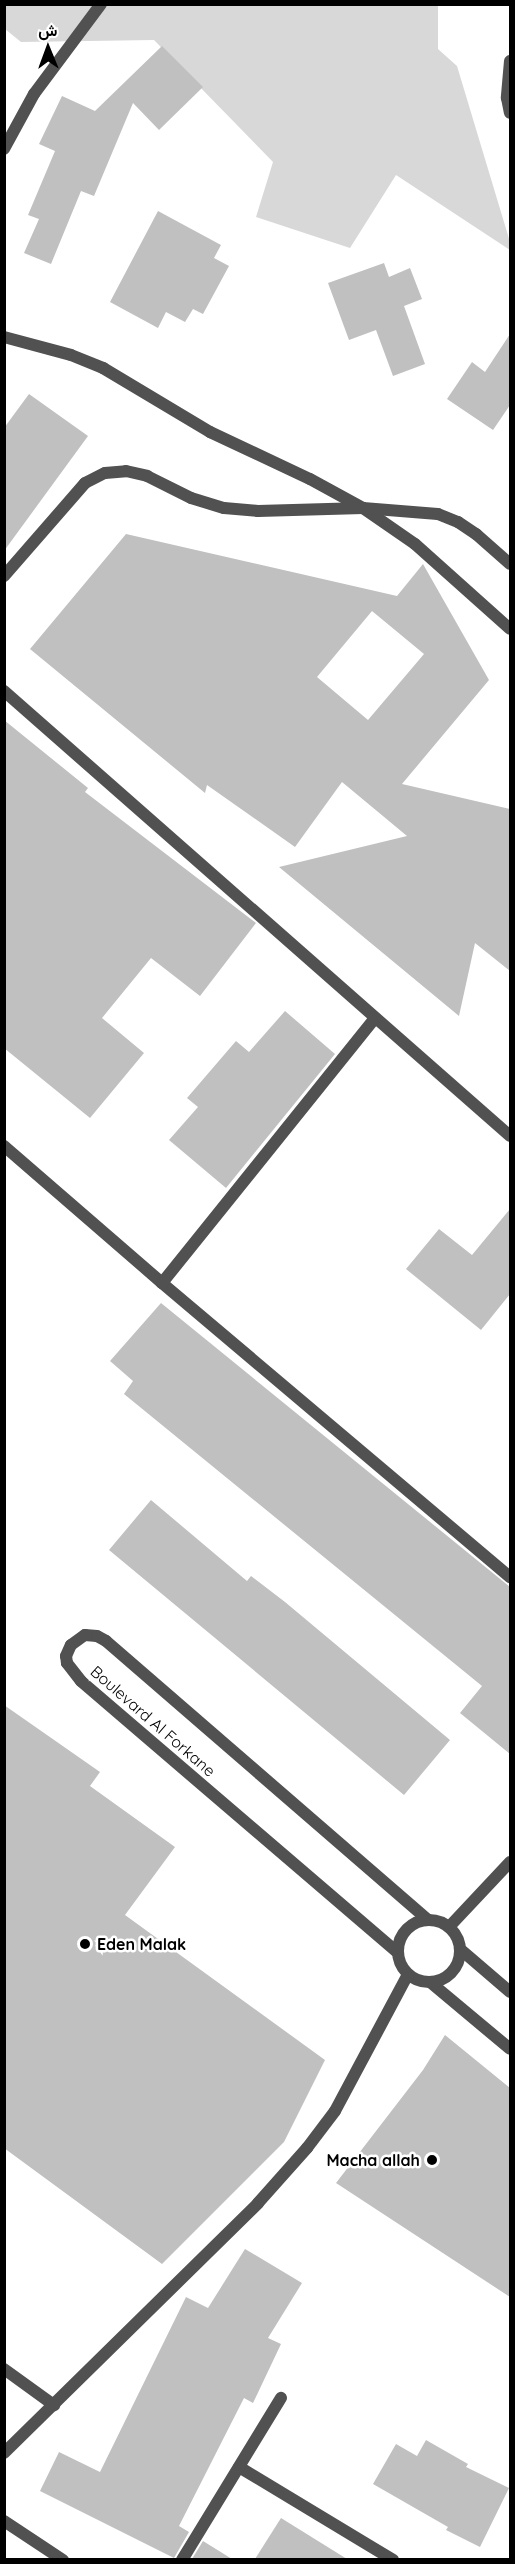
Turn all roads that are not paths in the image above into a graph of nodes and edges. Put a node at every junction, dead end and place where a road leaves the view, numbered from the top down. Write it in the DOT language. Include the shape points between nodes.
graph roads {
  1 [pos="101,4"];
  2 [pos="510,61"];
  3 [pos="510,113"];
  4 [pos="4,149"];
  5 [pos="4,337"];
  6 [pos="363,508"];
  7 [pos="510,564"];
  8 [pos="4,576"];
  9 [pos="510,629"];
  10 [pos="4,690"];
  11 [pos="375,1018"];
  12 [pos="510,1136"];
  13 [pos="4,1146"];
  14 [pos="162,1283"];
  15 [pos="510,1576"];
  16 [pos="510,1862"];
  17 [pos="427,1920"];
  18 [pos="449,1927"];
  19 [pos="460,1949"];
  20 [pos="397,1952"];
  21 [pos="408,1974"];
  22 [pos="430,1982"];
  23 [pos="510,1992"];
  24 [pos="510,2049"];
  25 [pos="4,2369"];
  26 [pos="281,2398"];
  27 [pos="54,2405"];
  28 [pos="4,2453"];
  29 [pos="239,2468"];
  30 [pos="4,2521"];
  31 [pos="63,2559"];
  32 [pos="182,2559"];
  33 [pos="393,2559"];
  1 -- 4 [label="street" via="34,94"];
  2 -- 3 [label="street"];
  5 -- 6 [label="street" via="103,368 210,432"];
  6 -- 7 [label="street" via="438,514 476,534"];
  6 -- 8 [label="street" via="224,508 191,498 147,476 126,471 105,473 85,483"];
  6 -- 9 [label="street" via="415,544"];
  10 -- 11 [label="street"];
  11 -- 12 [label="street"];
  11 -- 14 [label="street"];
  13 -- 14 [label="street"];
  14 -- 15 [label="street"];
  16 -- 18 [label="street"];
  17 -- 18 [label="street"];
  17 -- 20 [label="street" via="405,1930"];
  17 -- 20 [label="street, Boulevard Al Forkane" via="106,1641 85,1635 70,1645 67,1664 81,1681"];
  18 -- 19 [label="street"];
  19 -- 22 [label="street" via="452,1972"];
  19 -- 23 [label="street"];
  20 -- 21 [label="street" via="400,1965"];
  21 -- 22 [label="street"];
  21 -- 27 [label="street" via="335,2111 307,2148 258,2203"];
  22 -- 24 [label="street"];
  25 -- 27 [label="street"];
  26 -- 29 [label="street"];
  27 -- 28 [label="street"];
  29 -- 32 [label="street"];
  29 -- 33 [label="street"];
  30 -- 31 [label="street"];
}
